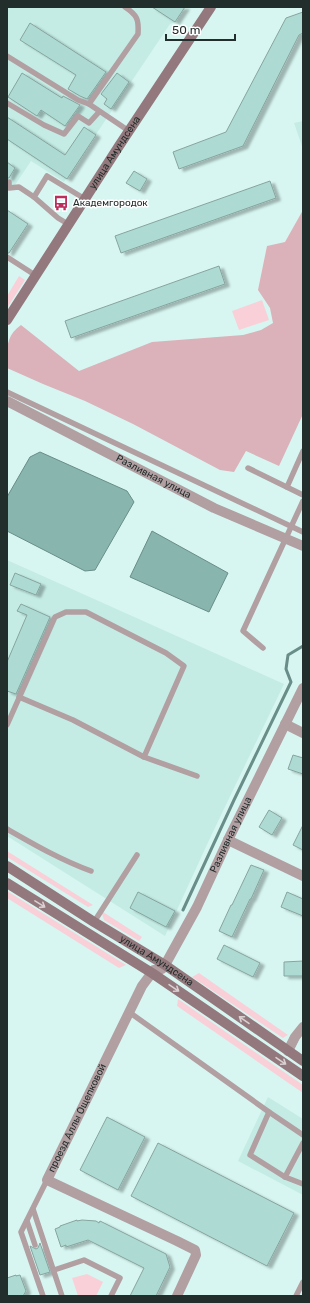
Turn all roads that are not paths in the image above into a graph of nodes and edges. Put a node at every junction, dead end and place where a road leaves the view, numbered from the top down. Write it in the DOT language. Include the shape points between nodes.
graph roads {
  1 [pos="125,7"];
  2 [pos="211,7"];
  3 [pos="7,56"];
  4 [pos="7,103"];
  5 [pos="90,104"];
  6 [pos="99,112"];
  7 [pos="129,131"];
  8 [pos="8,187"];
  9 [pos="34,197"];
  10 [pos="85,199"];
  11 [pos="68,224"];
  12 [pos="7,257"];
  13 [pos="35,275"];
  14 [pos="7,320"];
  15 [pos="7,392"];
  16 [pos="7,401"];
  17 [pos="303,451"];
  18 [pos="248,468"];
  19 [pos="287,487"];
  20 [pos="303,495"];
  21 [pos="303,501"];
  22 [pos="292,526"];
  23 [pos="303,532"];
  24 [pos="286,539"];
  25 [pos="303,546"];
  26 [pos="263,648"];
  27 [pos="303,688"];
  28 [pos="19,697"];
  29 [pos="7,724"];
  30 [pos="285,724"];
  31 [pos="303,733"];
  32 [pos="144,757"];
  33 [pos="197,776"];
  34 [pos="7,829"];
  35 [pos="228,840"];
  36 [pos="137,855"];
  37 [pos="7,866"];
  38 [pos="91,872"];
  39 [pos="303,876"];
  40 [pos="7,883"];
  41 [pos="94,922"];
  42 [pos="165,965"];
  43 [pos="152,973"];
  44 [pos="130,1012"];
  45 [pos="303,1027"];
  46 [pos="288,1051"];
  47 [pos="303,1061"];
  48 [pos="303,1076"];
  49 [pos="269,1112"];
  50 [pos="303,1135"];
  51 [pos="303,1143"];
  52 [pos="285,1177"];
  53 [pos="47,1180"];
  54 [pos="303,1184"];
  55 [pos="33,1209"];
  56 [pos="27,1221"];
  57 [pos="35,1245"];
  58 [pos="54,1270"];
  59 [pos="303,1282"];
  60 [pos="43,1296"];
  61 [pos="62,1296"];
  62 [pos="111,1296"];
  63 [pos="177,1296"];
  64 [pos="296,1296"];
  1 -- 5 [label="lane" via="135,14 139,23 138,34"];
  2 -- 7 [label="street, улица Амундсена"];
  3 -- 5 [label="lane" via="78,100"];
  4 -- 6 [label="lane" via="64,134 78,116 89,122"];
  5 -- 6 [label="lane"];
  6 -- 7 [label="lane"];
  7 -- 10 [label="street, улица Амундсена"];
  8 -- 9 [label="lane" via="19,187"];
  9 -- 10 [label="lane" via="47,176"];
  9 -- 11 [label="lane"];
  10 -- 11 [label="street, улица Амундсена"];
  11 -- 13 [label="street, улица Амундсена"];
  12 -- 13 [label="lane"];
  13 -- 14 [label="street, улица Амундсена"];
  15 -- 22 [label="lane"];
  16 -- 24 [label="street, Разливная улица" via="214,508"];
  17 -- 19 [label="lane"];
  18 -- 19 [label="lane"];
  19 -- 20 [label="lane"];
  21 -- 22 [label="lane"];
  22 -- 23 [label="lane"];
  22 -- 24 [label="lane"];
  24 -- 25 [label="street, Разливная улица"];
  24 -- 26 [label="lane" via="243,631"];
  27 -- 30 [label="street, Разливная улица"];
  28 -- 29 [label="lane"];
  28 -- 32 [label="lane" via="73,720"];
  28 -- 32 [label="lane" via="54,617 66,612 86,612 166,653 184,666"];
  30 -- 31 [label="street"];
  30 -- 35 [label="street, Разливная улица"];
  32 -- 33 [label="lane"];
  34 -- 38 [label="lane" via="52,855"];
  35 -- 39 [label="street"];
  35 -- 42 [label="street, Разливная улица" via="197,907"];
  36 -- 41 [label="lane"];
  37 -- 41 [label="street, улица Амундсена"];
  40 -- 43 [label="street, улица Амундсена, one-way"];
  41 -- 42 [label="street, улица Амундсена"];
  42 -- 43 [label="street, Разливная улица"];
  46 -- 42 [label="street, улица Амундсена, one-way"];
  43 -- 44 [label="street, проезд Аллы Ощепковой" via="142,986"];
  43 -- 48 [label="street, улица Амундсена, one-way"];
  44 -- 49 [label="lane"];
  44 -- 53 [label="street, проезд Аллы Ощепковой"];
  45 -- 46 [label="street"];
  46 -- 47 [label="street, улица Амундсена"];
  49 -- 50 [label="lane"];
  49 -- 52 [label="lane" via="250,1155"];
  51 -- 52 [label="lane"];
  52 -- 54 [label="lane"];
  53 -- 55 [label="lane"];
  53 -- 63 [label="street, проезд Аллы Ощепковой" via="195,1250 196,1255"];
  55 -- 56 [label="lane"];
  55 -- 58 [label="lane"];
  56 -- 57 [label="lane"];
  56 -- 60 [label="lane" via="21,1232"];
  58 -- 61 [label="lane"];
  58 -- 62 [label="lane" via="84,1260 120,1278"];
  59 -- 64 [label="lane"];
}
